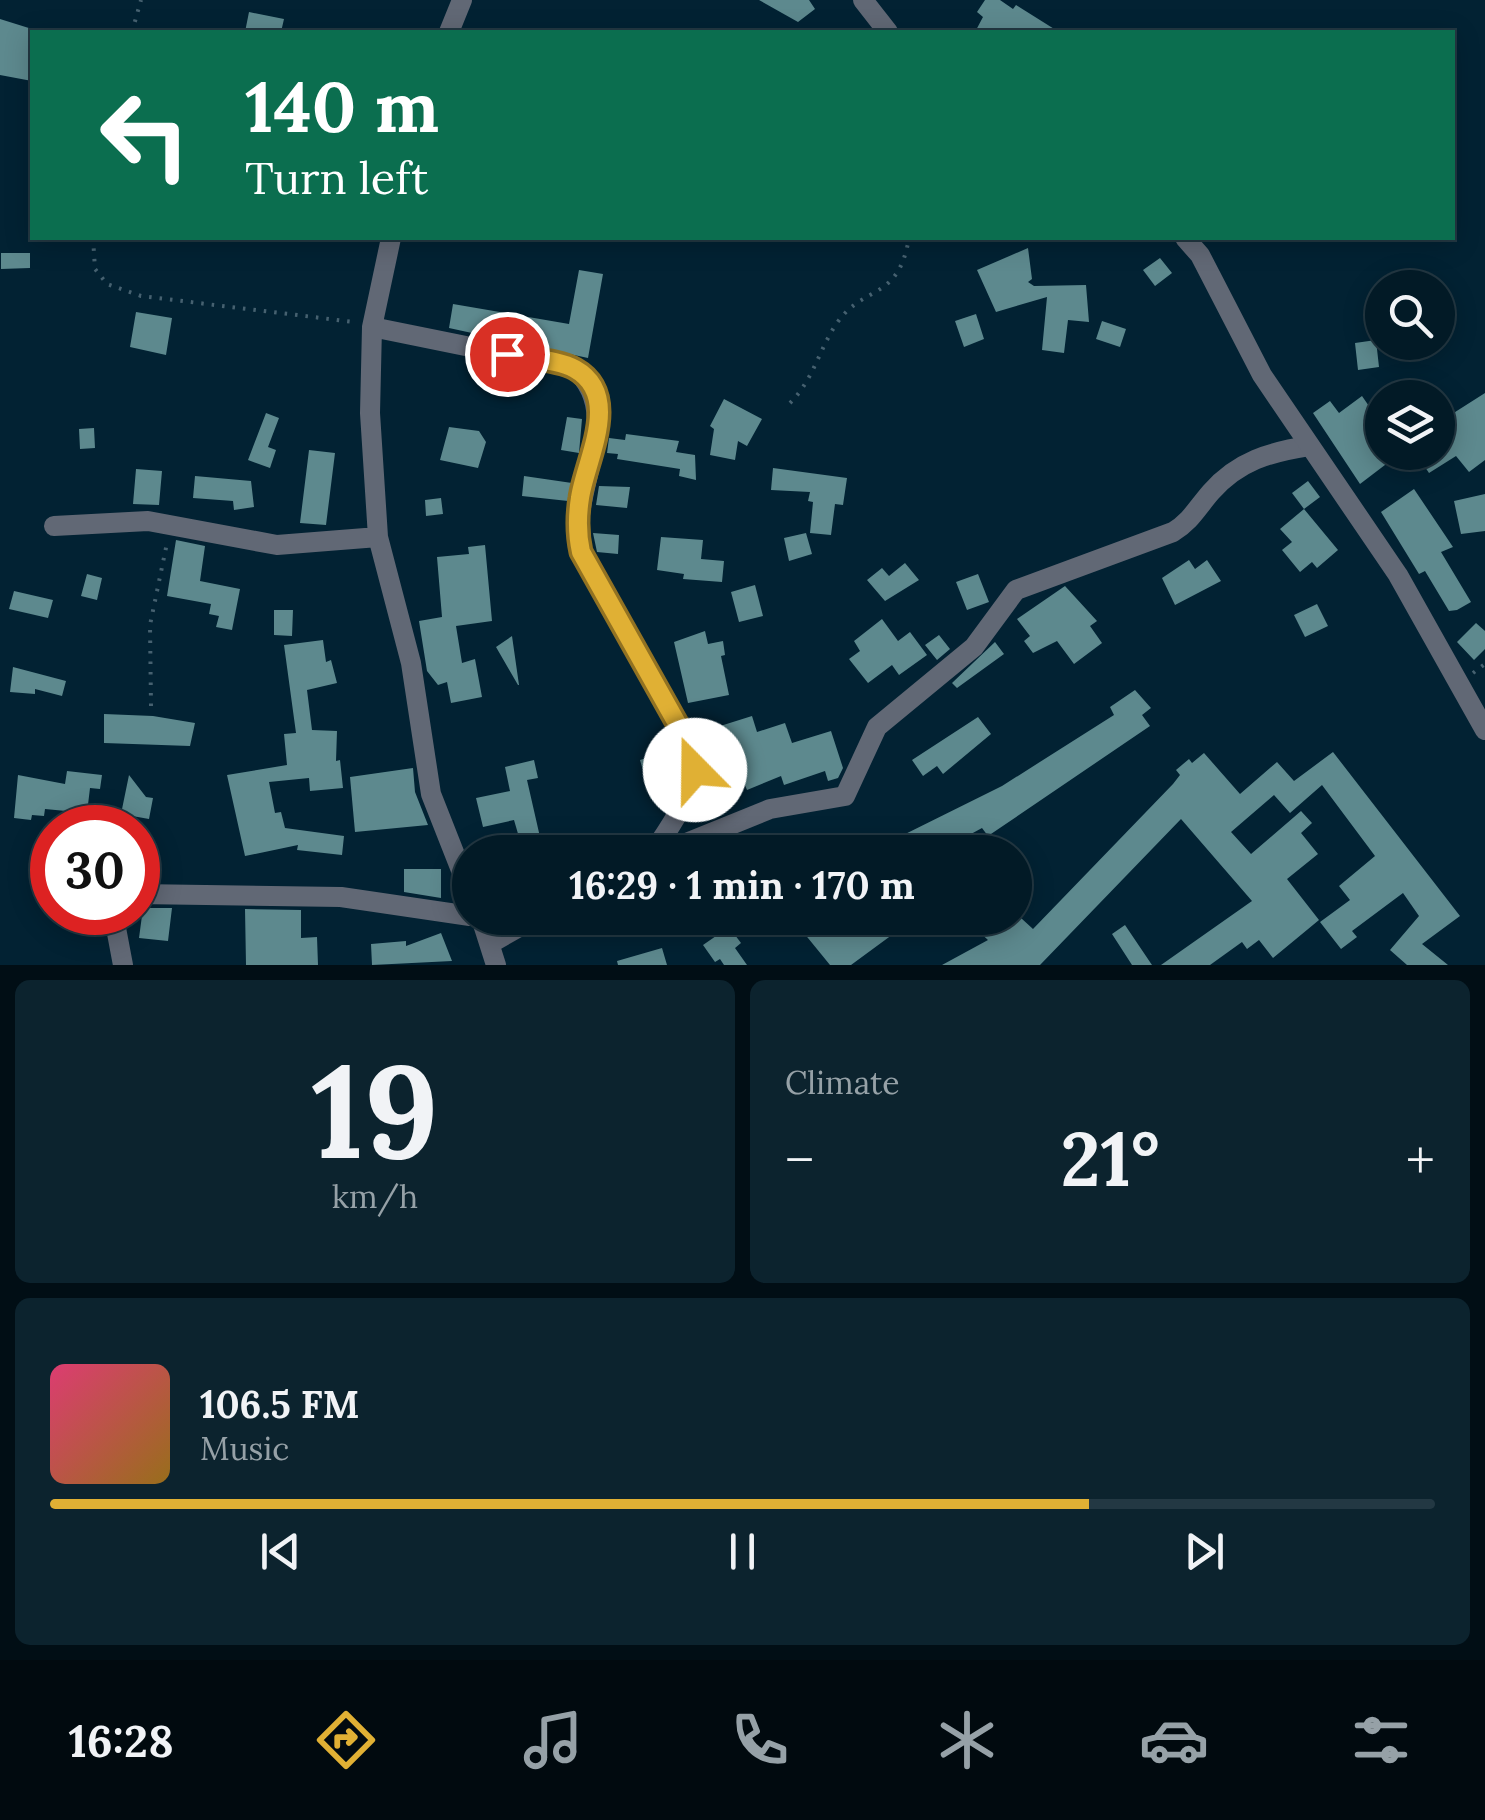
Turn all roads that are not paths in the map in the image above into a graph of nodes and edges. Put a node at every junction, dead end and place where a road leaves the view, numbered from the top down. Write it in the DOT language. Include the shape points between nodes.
graph roads {
  1 [pos="462,0"];
  2 [pos="863,0"];
  3 [pos="450,30"];
  4 [pos="886,30"];
  5 [pos="390,240"];
  6 [pos="1186,240"];
  7 [pos="373,324"];
  8 [pos="1309,446"];
  9 [pos="54,526"];
  10 [pos="378,537"];
  11 [pos="1485,730"];
  12 [pos="663,835"];
  13 [pos="706,835"];
  14 [pos="452,846"];
  15 [pos="160,894"];
  16 [pos="452,913"];
  17 [pos="117,935"];
  18 [pos="487,935"];
  19 [pos="505,935"];
  20 [pos="491,943"];
  21 [pos="123,965"];
  22 [pos="496,965"];
  1 -- 3 [label="street"];
  2 -- 4 [label="street"];
  5 -- 7 [label="street"];
  6 -- 8 [label="street"];
  7 -- 10 [label="street" via="370,413"];
  7 -- 12 [label="street" via="574,368 592,389 600,416 580,496 581,552 692,750 692,785"];
  8 -- 11 [label="street" via="1398,575"];
  8 -- 13 [label="street" via="1268,452 1232,472 1172,532 1016,590 974,647 876,727 846,796 770,809"];
  9 -- 10 [label="street" via="171,523 276,544"];
  10 -- 14 [label="street" via="411,663 432,794"];
  15 -- 16 [label="street" via="342,897"];
  17 -- 21 [label="street"];
  18 -- 20 [label="street"];
  19 -- 20 [label="street"];
  20 -- 22 [label="street"];
}
